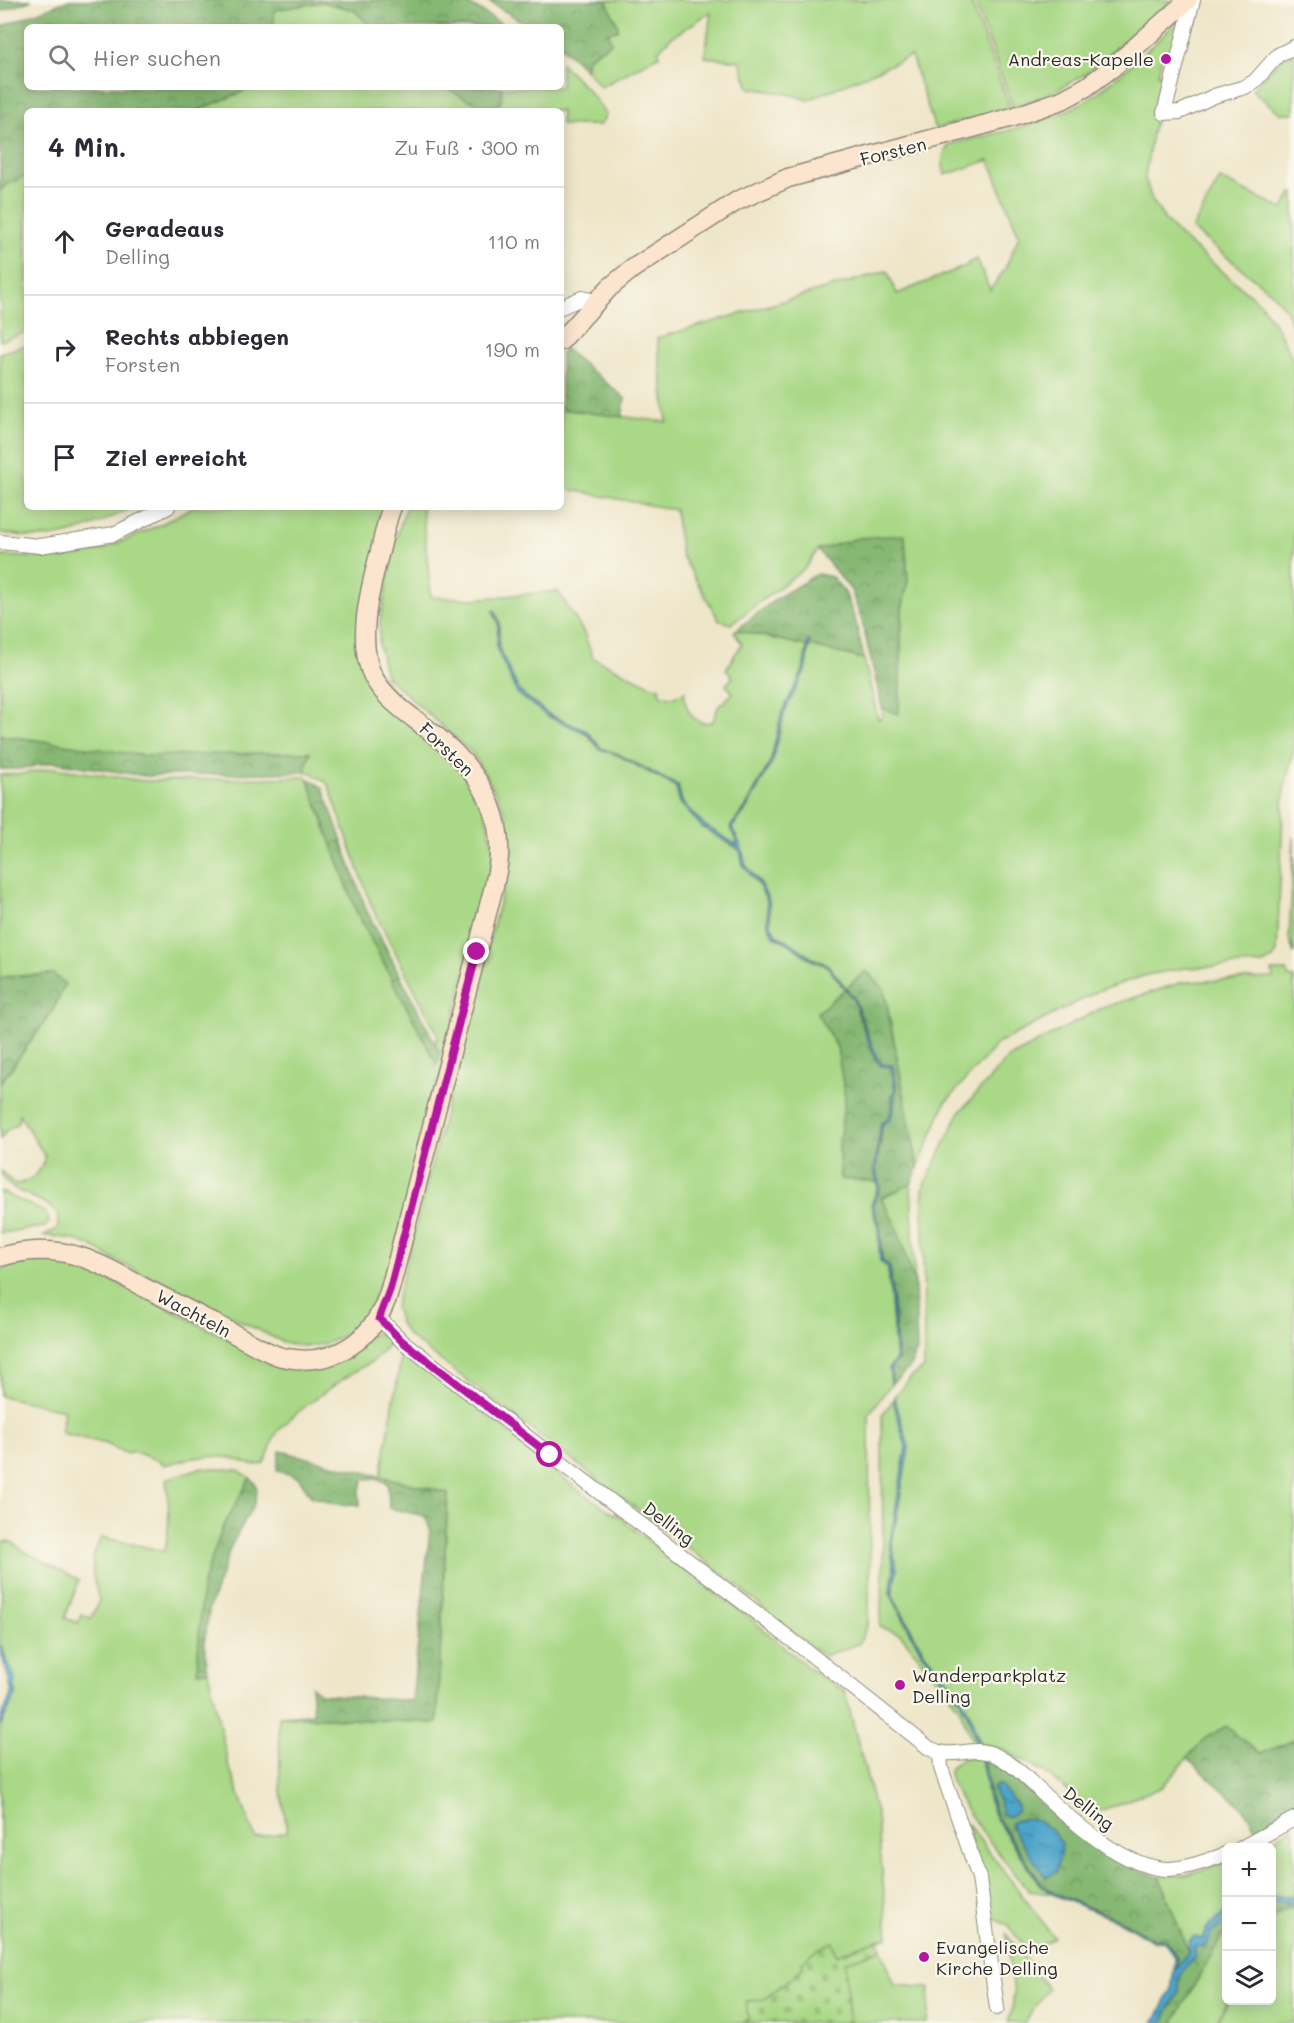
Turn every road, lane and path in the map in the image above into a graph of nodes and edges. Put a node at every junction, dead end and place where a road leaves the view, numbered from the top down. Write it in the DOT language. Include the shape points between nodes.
graph roads {
  1 [pos="1191,0"];
  2 [pos="1294,47"];
  3 [pos="596,301"];
  4 [pos="564,306"];
  5 [pos="564,338"];
  6 [pos="162,510"];
  7 [pos="391,510"];
  8 [pos="0,542"];
  9 [pos="0,1257"];
  10 [pos="379,1318"];
  11 [pos="940,1753"];
  12 [pos="1294,1819"];
  13 [pos="1251,1843"];
  14 [pos="1222,1856"];
  15 [pos="997,2008"];
  1 -- 2 [label="street" via="1164,113 1180,112 1245,87 1278,54"];
  1 -- 3 [label="street, Forsten" via="1112,68 1062,100 769,186 737,201 632,269"];
  3 -- 4 [label="street" via="582,298"];
  3 -- 5 [label="street, Forsten"];
  6 -- 8 [label="street" via="114,534 40,546"];
  7 -- 10 [label="street, Forsten" via="366,619 368,663 386,694 476,775 495,819 499,857 390,1289"];
  9 -- 10 [label="street, Wachteln" via="21,1251 53,1251 80,1257 281,1356 305,1360 344,1350 360,1340"];
  10 -- 11 [label="street, Delling" via="411,1348 928,1748"];
  11 -- 14 [label="street, Delling" via="982,1750 1000,1757 1017,1767 1089,1832 1139,1863 1167,1869"];
  11 -- 15 [label="street" via="941,1768 978,1878"];
  12 -- 13 [label="street"];
}
